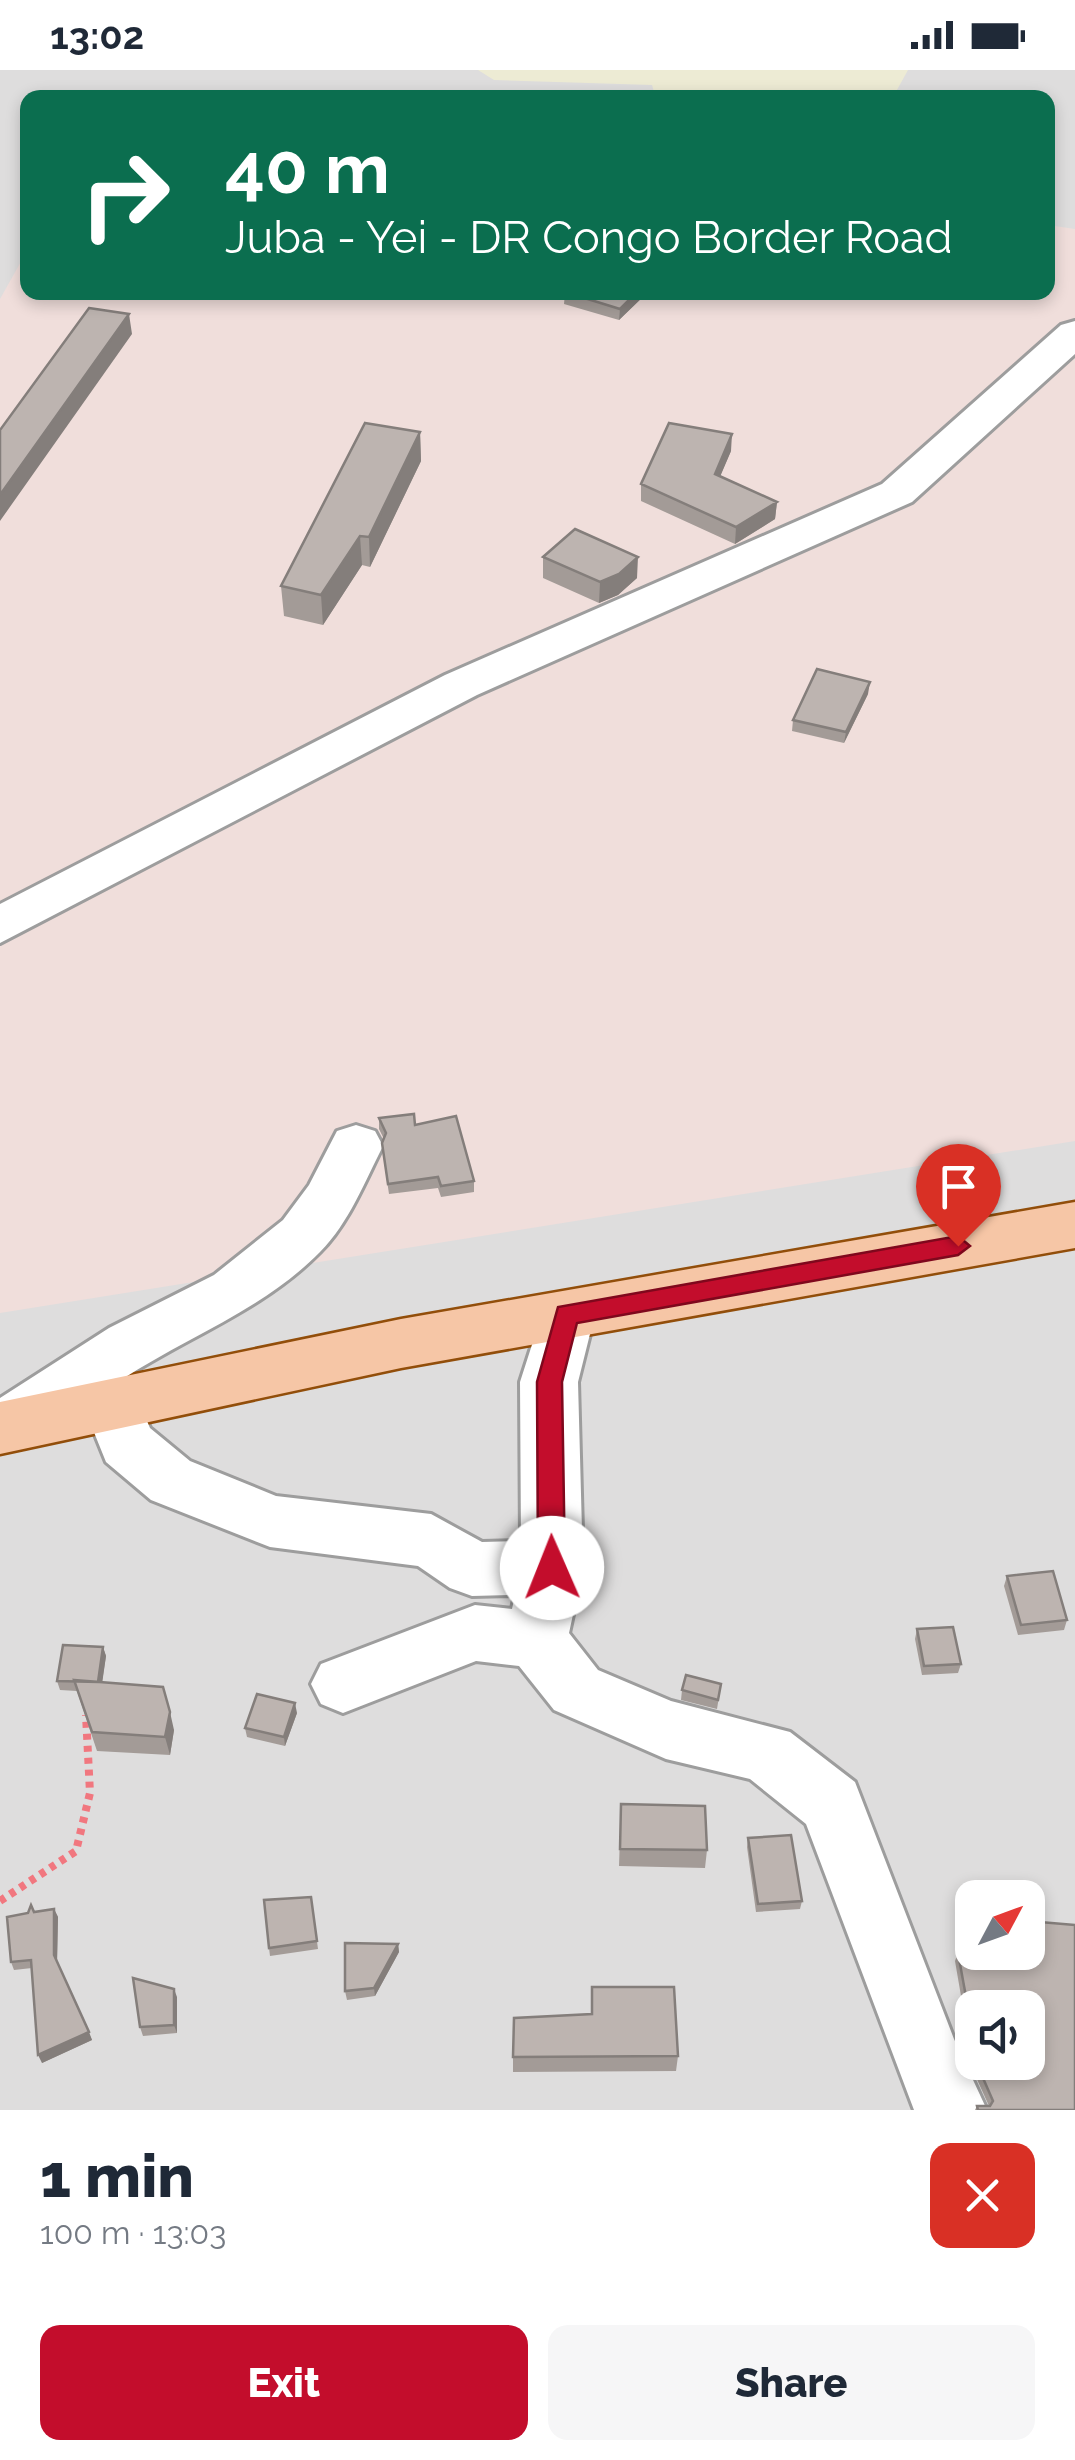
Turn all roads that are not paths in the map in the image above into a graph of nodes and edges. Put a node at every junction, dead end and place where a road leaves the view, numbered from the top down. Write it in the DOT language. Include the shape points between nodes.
graph roads {
  1 [pos="1075,333"];
  2 [pos="0,925"];
  3 [pos="356,1146"];
  4 [pos="1075,1225"];
  5 [pos="567,1314"];
  6 [pos="110,1401"];
  7 [pos="0,1428"];
  8 [pos="552,1568"];
  9 [pos="536,1640"];
  10 [pos="343,1684"];
  11 [pos="951,2110"];
  1 -- 2 [label="street" via="897,493 461,686"];
  3 -- 7 [label="street" via="302,1236 234,1291 129,1344"];
  4 -- 5 [label="main road"];
  5 -- 6 [label="main road"];
  5 -- 8 [label="street" via="549,1382"];
  6 -- 7 [label="main road"];
  6 -- 8 [label="street" via="127,1444 172,1482 270,1521 431,1541 472,1569"];
  8 -- 9 [label="street"];
  9 -- 10 [label="street" via="475,1633"];
  9 -- 11 [label="street" via="576,1690 666,1728 768,1753 832,1804"];
}
